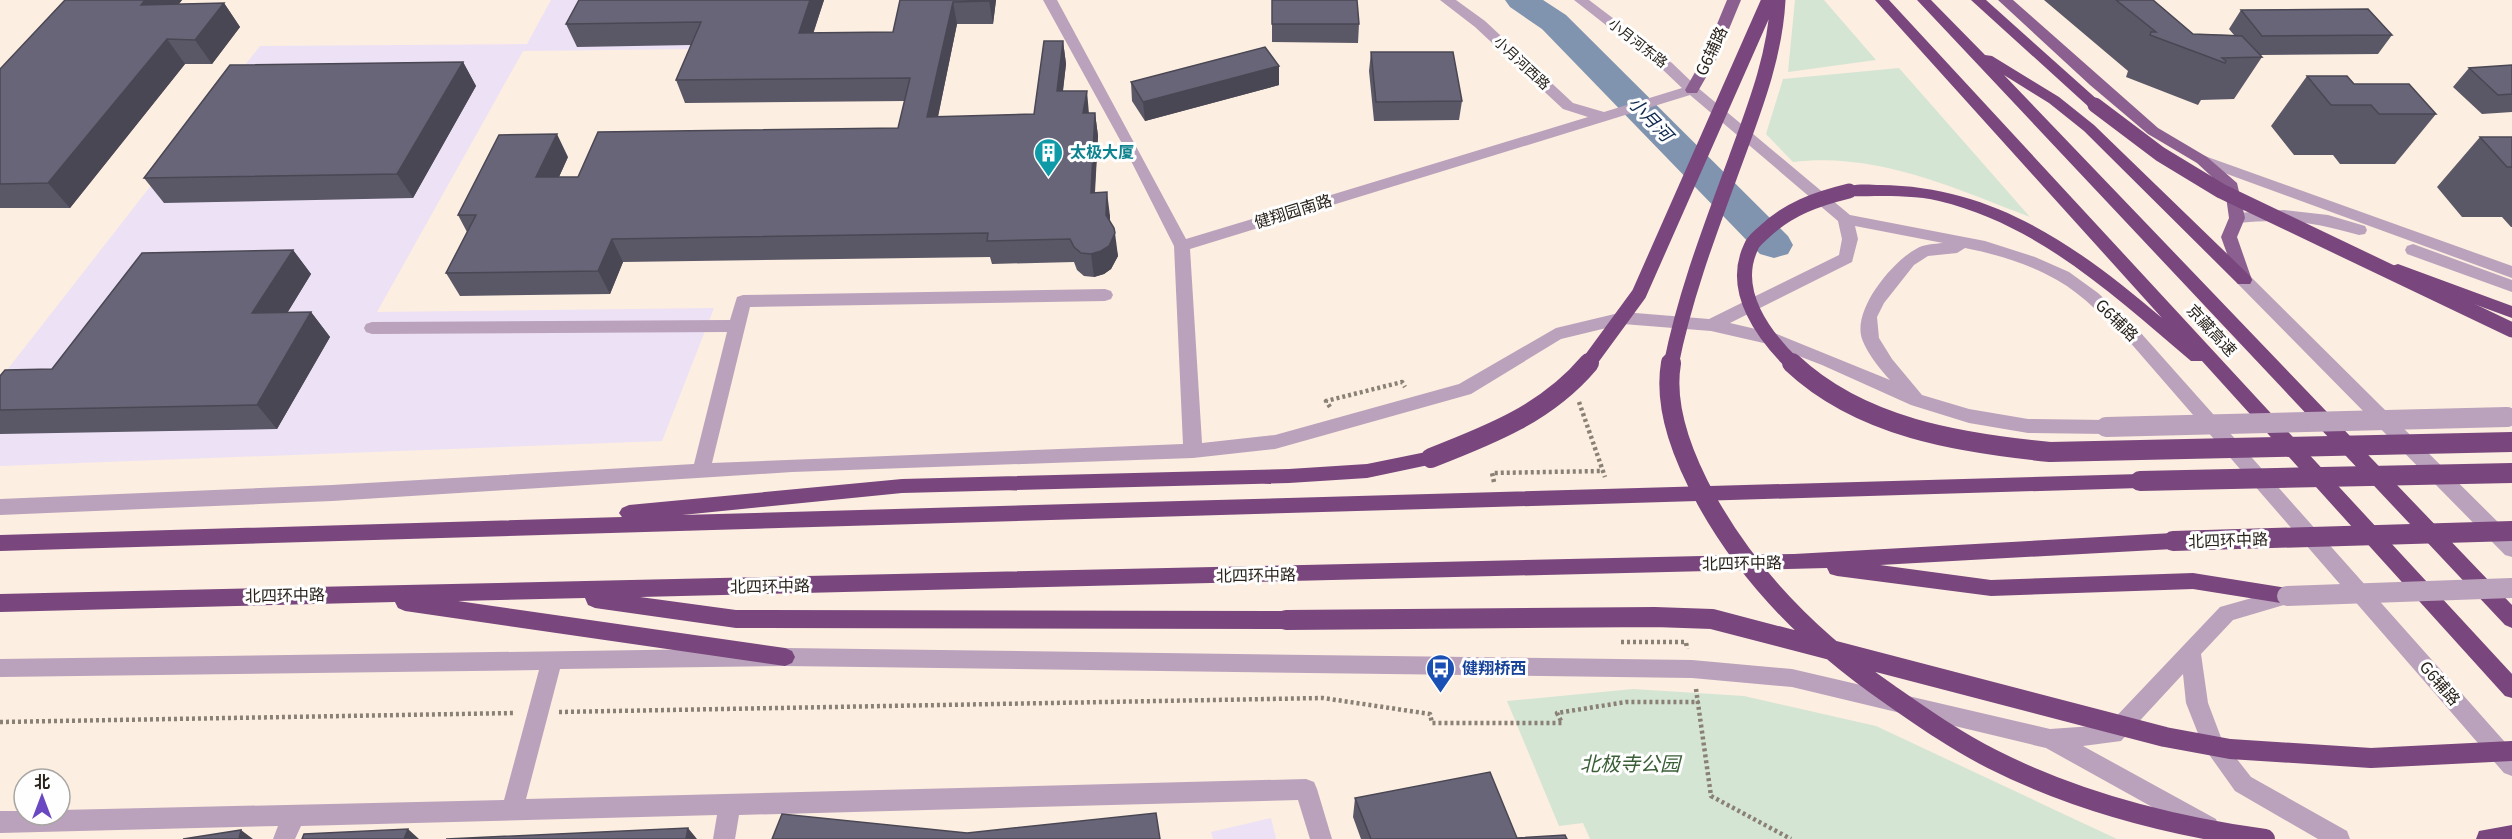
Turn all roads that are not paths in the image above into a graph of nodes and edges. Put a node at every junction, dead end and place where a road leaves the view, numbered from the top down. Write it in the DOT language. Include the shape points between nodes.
graph roads {
  1 [pos="1050,0"];
  2 [pos="1447,0"];
  3 [pos="1581,0"];
  4 [pos="1734,0"];
  5 [pos="1769,0"];
  6 [pos="1778,0"];
  7 [pos="1882,0"];
  8 [pos="1924,0"];
  9 [pos="1978,0"];
  10 [pos="2005,0"];
  11 [pos="1967,46"];
  12 [pos="1692,90"];
  13 [pos="1601,116"];
  14 [pos="2202,160"];
  15 [pos="2237,218"];
  16 [pos="1845,219"];
  17 [pos="1182,246"];
  18 [pos="1985,246"];
  19 [pos="2334,246"];
  20 [pos="2512,272"];
  21 [pos="2244,280"];
  22 [pos="2512,286"];
  23 [pos="1105,295"];
  24 [pos="2512,312"];
  25 [pos="1711,325"];
  26 [pos="737,326"];
  27 [pos="372,328"];
  28 [pos="2512,330"];
  29 [pos="2249,399"];
  30 [pos="1917,400"];
  31 [pos="2509,417"];
  32 [pos="2512,442"];
  33 [pos="1193,451"];
  34 [pos="701,471"];
  35 [pos="2512,473"];
  36 [pos="0,507"];
  37 [pos="478,529"];
  38 [pos="2512,531"];
  39 [pos="0,543"];
  40 [pos="2512,549"];
  41 [pos="1794,562"];
  42 [pos="2512,588"];
  43 [pos="543,591"];
  44 [pos="347,594"];
  45 [pos="2287,596"];
  46 [pos="0,603"];
  47 [pos="2512,619"];
  48 [pos="2191,653"];
  49 [pos="785,657"];
  50 [pos="552,660"];
  51 [pos="0,668"];
  52 [pos="2512,689"];
  53 [pos="2050,739"];
  54 [pos="2512,751"];
  55 [pos="2512,766"];
  56 [pos="730,804"];
  57 [pos="512,810"];
  58 [pos="294,815"];
  59 [pos="0,822"];
  60 [pos="2512,836"];
  61 [pos="284,839"];
  62 [pos="724,839"];
  63 [pos="1321,839"];
  64 [pos="2229,839"];
  65 [pos="2265,839"];
  66 [pos="2339,839"];
  67 [pos="2487,839"];
  1 -- 17 [label="street"];
  2 -- 13 [label="street, 小月河西路" via="1480,24 1568,106"];
  3 -- 12 [label="street, 小月河东路"];
  4 -- 12 [label="main road, G6辅路"];
  5 -- 37 [label="highway, bridge" via="1639,294 1587,365 1544,405 1493,434 1431,458 1367,471 902,486"];
  6 -- 65 [label="highway, bridge" via="1778,24 1765,76 1688,297 1669,383 1690,466 1715,520 1756,574 1805,627 1876,686 1997,761 2085,798 2174,825"];
  7 -- 29 [label="highway, 京藏高速"];
  8 -- 11 [label="highway, 京藏高速"];
  9 -- 19 [label="highway, bridge" via="2095,105 2160,154 2221,191"];
  10 -- 14 [label="main road" via="2154,131"];
  11 -- 21 [label="highway" via="2054,100 2088,128"];
  11 -- 47 [label="highway, 京藏高速"];
  12 -- 13 [label="street, 健翔园南路"];
  12 -- 16 [label="street, G6辅路"];
  13 -- 17 [label="street, 健翔园南路"];
  14 -- 15 [label="main road" via="2232,187"];
  14 -- 20 [label="street"];
  15 -- 21 [label="main road" via="2229,237"];
  15 -- 22 [label="street" via="2304,214 2350,226"];
  16 -- 18 [label="street, G6辅路"];
  16 -- 25 [label="street" via="1850,239 1846,258"];
  17 -- 33 [label="street"];
  18 -- 30 [label="street" via="1923,251 1908,261 1876,300 1869,317 1870,338"];
  18 -- 55 [label="street, G6辅路" via="2063,276 2134,336"];
  19 -- 24 [label="highway, bridge"];
  19 -- 28 [label="highway, bridge"];
  21 -- 40 [label="street"];
  23 -- 26 [label="street" via="743,301"];
  25 -- 30 [label="street" via="1771,338"];
  25 -- 33 [label="street" via="1623,318 1556,334 1465,389 1275,442"];
  26 -- 27 [label="street"];
  26 -- 34 [label="street"];
  29 -- 32 [label="highway, bridge" via="2067,252 2028,227 1983,208 1937,195 1849,191 1805,202 1775,220 1750,247 1744,281 1755,320 1787,361 1830,393 1876,418 1997,447 2050,452"];
  29 -- 52 [label="highway, 京藏高速"];
  30 -- 31 [label="street, bridge" via="1969,416 2028,426"];
  33 -- 34 [label="street"];
  34 -- 36 [label="street" via="333,493"];
  35 -- 37 [label="highway, bridge"];
  37 -- 39 [label="highway"];
  38 -- 41 [label="highway, 北四环中路, bridge" via="2173,542"];
  41 -- 43 [label="highway, 北四环中路"];
  41 -- 45 [label="highway" via="1992,588 2193,581"];
  42 -- 45 [label="street, bridge"];
  43 -- 44 [label="highway, 北四环中路"];
  43 -- 54 [label="highway, bridge" via="736,619 1712,619 2165,736 2230,749 2371,758"];
  44 -- 46 [label="highway, 北四环中路"];
  44 -- 49 [label="highway"];
  45 -- 48 [label="street" via="2227,613"];
  48 -- 53 [label="street" via="2113,734"];
  48 -- 66 [label="street" via="2197,703 2214,746 2243,784"];
  49 -- 50 [label="street"];
  49 -- 53 [label="street" via="1692,669 1792,678"];
  50 -- 51 [label="street"];
  50 -- 57 [label="street"];
  53 -- 64 [label="street"];
  56 -- 57 [label="street"];
  56 -- 62 [label="street"];
  56 -- 63 [label="street" via="1306,789"];
  57 -- 58 [label="street"];
  58 -- 59 [label="street"];
  58 -- 61 [label="street"];
  60 -- 67 [label="highway"];
}
